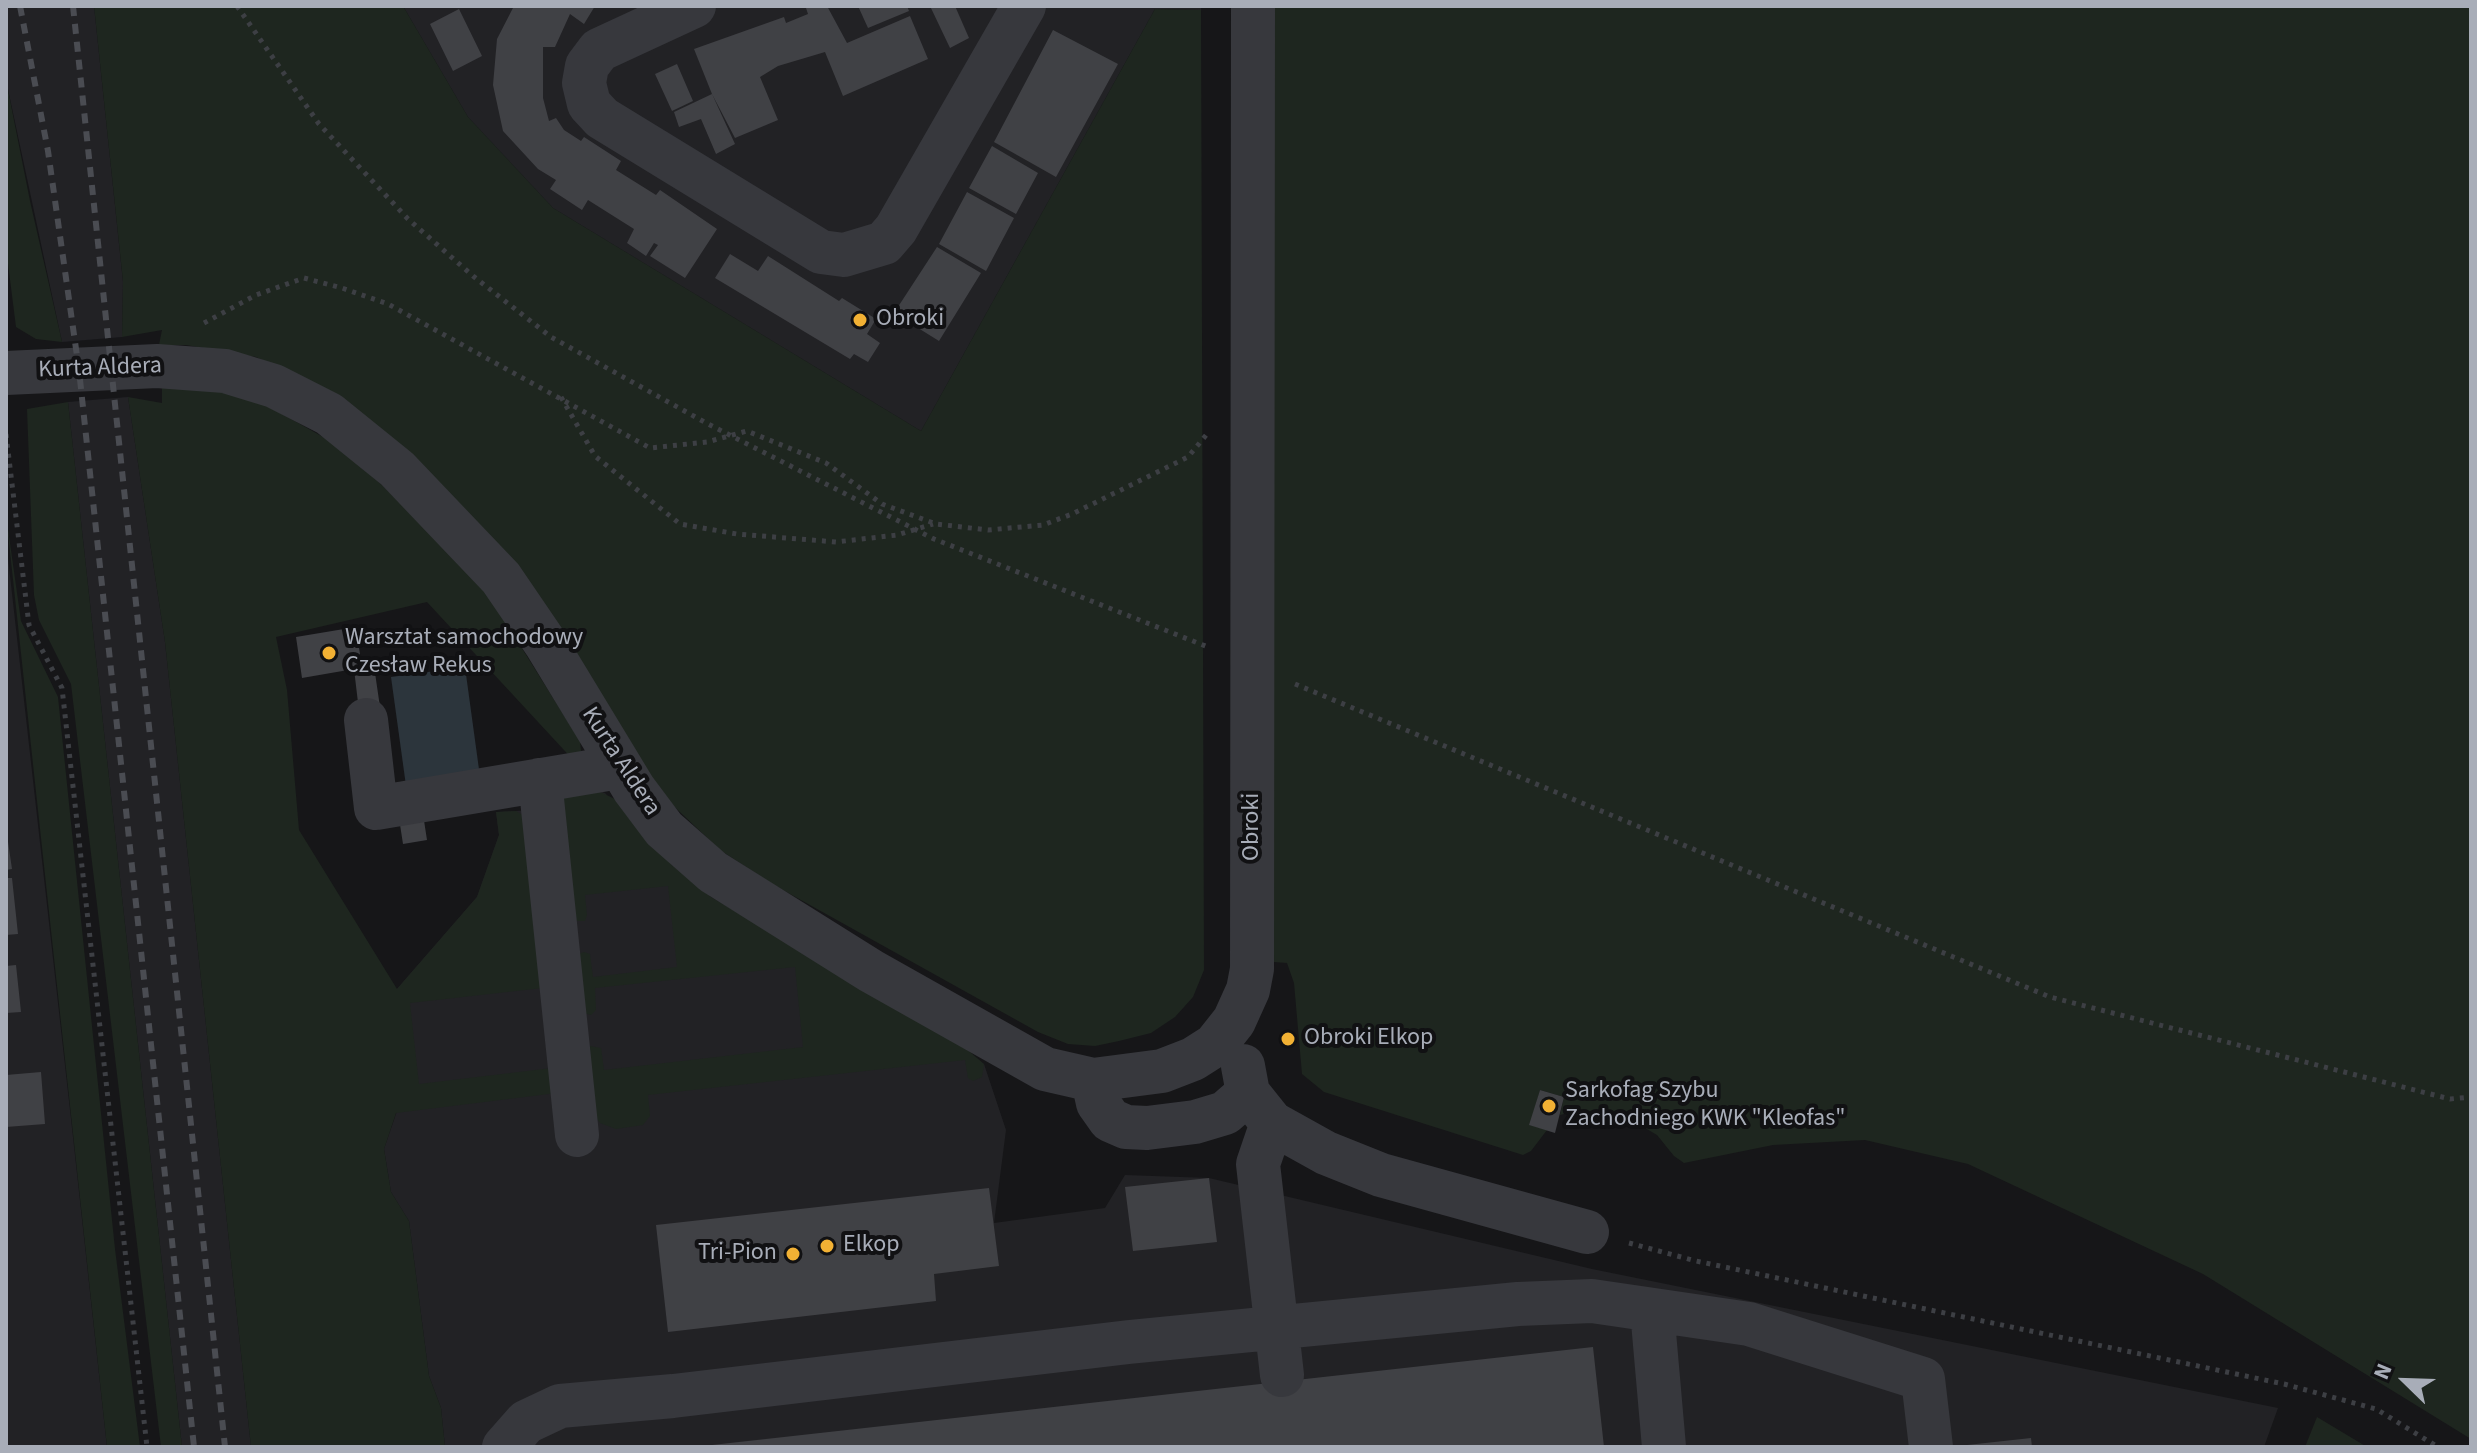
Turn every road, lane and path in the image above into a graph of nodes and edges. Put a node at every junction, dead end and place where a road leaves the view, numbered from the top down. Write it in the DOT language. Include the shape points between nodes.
graph roads {
  1 [pos="237,6"];
  2 [pos="694,6"];
  3 [pos="1024,6"];
  4 [pos="1253,6"];
  5 [pos="196,327"];
  6 [pos="6,373"];
  7 [pos="560,396"];
  8 [pos="1217,423"];
  9 [pos="6,434"];
  10 [pos="730,436"];
  11 [pos="936,524"];
  12 [pos="913,528"];
  13 [pos="1253,666"];
  14 [pos="366,720"];
  15 [pos="619,767"];
  16 [pos="540,780"];
  17 [pos="1234,1021"];
  18 [pos="1093,1080"];
  19 [pos="2471,1097"];
  20 [pos="1260,1108"];
  21 [pos="577,1135"];
  22 [pos="1587,1232"];
  23 [pos="1652,1310"];
  24 [pos="1276,1330"];
  25 [pos="1282,1375"];
  26 [pos="147,1447"];
  27 [pos="504,1447"];
  28 [pos="1664,1447"];
  29 [pos="1931,1447"];
  30 [pos="2438,1447"];
  1 -- 10 [label="path" via="319,124 408,219 473,276 551,337"];
  2 -- 3 [label="street" via="599,50 587,66 589,104 602,118 821,252 844,255 884,243 896,229"];
  4 -- 13 [label="street, Obroki"];
  5 -- 7 [label="path" via="256,295 304,278 388,304"];
  6 -- 15 [label="street, Kurta Aldera" via="157,366 225,371 274,386 329,414 397,469 501,578"];
  7 -- 10 [label="path" via="650,448"];
  7 -- 12 [label="path" via="595,456 680,524 836,542 897,535"];
  8 -- 11 [label="path" via="1188,457 1043,525 988,530"];
  9 -- 26 [label="path" via="29,625 62,688"];
  10 -- 11 [label="path" via="747,431 798,450 826,463 882,504"];
  10 -- 12 [label="path"];
  11 -- 12 [label="path"];
  12 -- 13 [label="path"];
  13 -- 17 [label="street, Obroki" via="1252,969"];
  13 -- 19 [label="path" via="2050,997 2450,1099"];
  14 -- 16 [label="street" via="376,808"];
  15 -- 16 [label="street"];
  15 -- 18 [label="street, Kurta Aldera" via="664,829 743,894 1035,1064"];
  16 -- 21 [label="street"];
  17 -- 18 [label="street, Kurta Aldera" via="1215,1045 1193,1059 1139,1076"];
  17 -- 20 [label="street"];
  18 -- 20 [label="street" via="1098,1103 1110,1120 1126,1127 1195,1122"];
  20 -- 22 [label="street" via="1294,1138 1381,1175"];
  20 -- 24 [label="street" via="1258,1164"];
  22 -- 30 [label="path" via="1696,1261 2284,1384 2376,1409"];
  23 -- 24 [label="street" via="1592,1301 1518,1304"];
  23 -- 28 [label="street"];
  23 -- 29 [label="street" via="1749,1324 1923,1379"];
  24 -- 25 [label="street"];
  24 -- 27 [label="street" via="560,1406 526,1422"];
}
